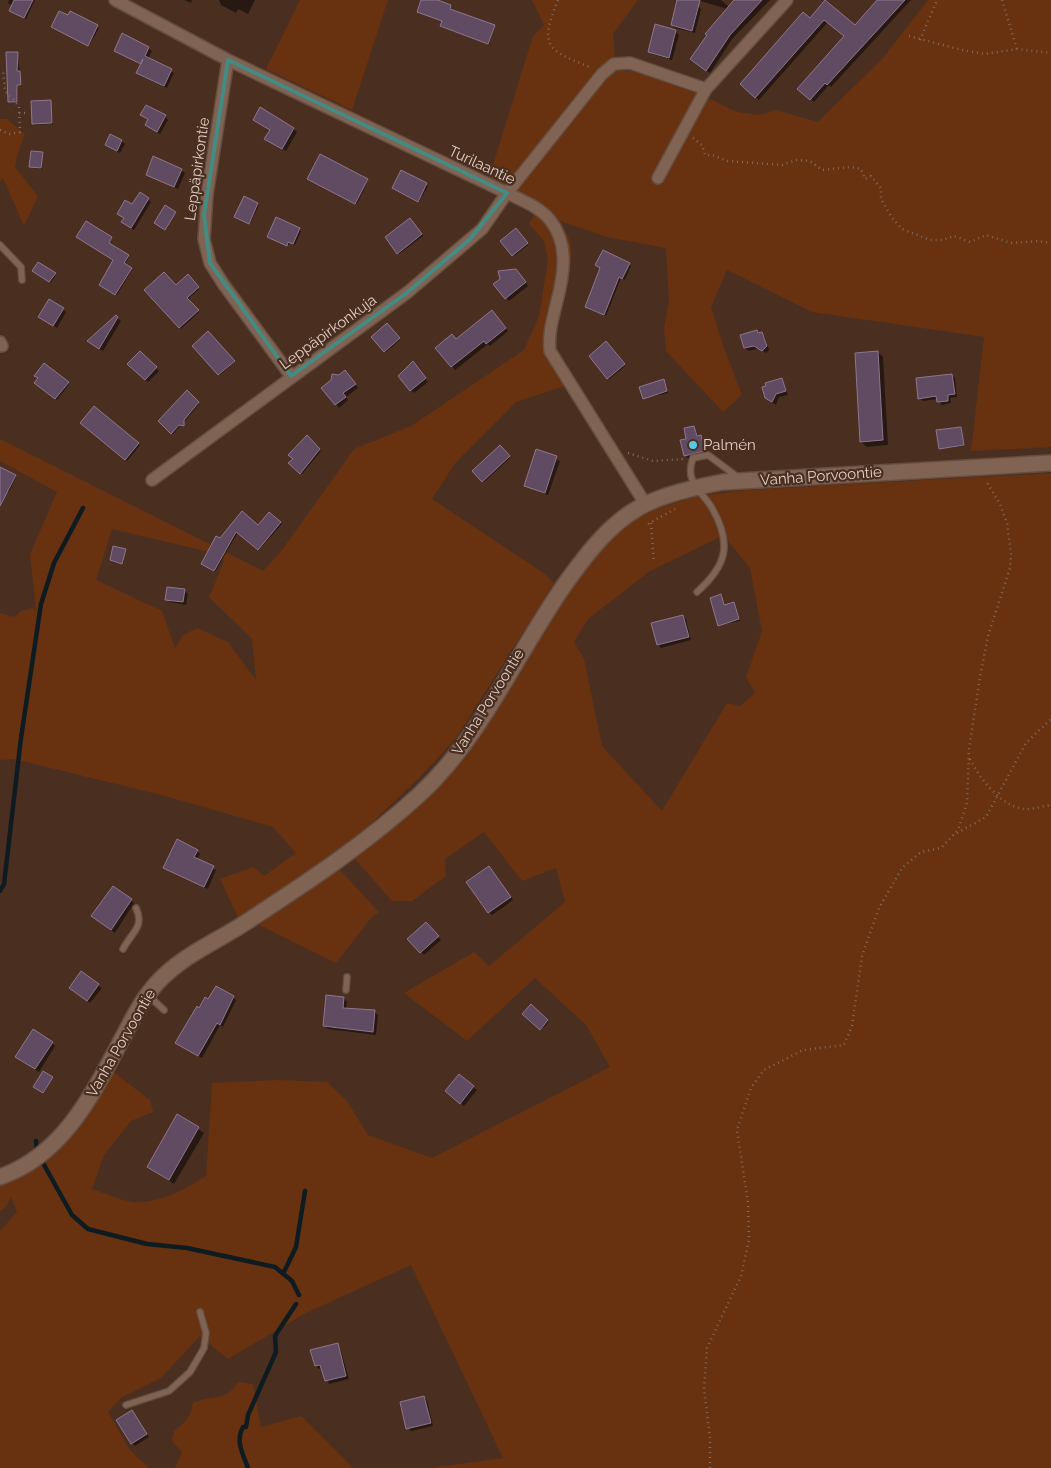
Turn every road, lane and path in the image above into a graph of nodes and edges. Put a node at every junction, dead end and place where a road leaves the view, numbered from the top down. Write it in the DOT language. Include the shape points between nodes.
graph roads {
  1 [pos="115,0"];
  2 [pos="558,0"];
  3 [pos="787,0"];
  4 [pos="937,0"];
  5 [pos="1002,0"];
  6 [pos="909,36"];
  7 [pos="920,40"];
  8 [pos="1017,50"];
  9 [pos="1051,53"];
  10 [pos="228,60"];
  11 [pos="4,69"];
  12 [pos="602,74"];
  13 [pos="706,89"];
  14 [pos="26,112"];
  15 [pos="19,113"];
  16 [pos="0,130"];
  17 [pos="685,130"];
  18 [pos="658,178"];
  19 [pos="507,193"];
  20 [pos="1051,243"];
  21 [pos="0,245"];
  22 [pos="22,280"];
  23 [pos="291,376"];
  24 [pos="610,447"];
  25 [pos="692,458"];
  26 [pos="1051,463"];
  27 [pos="979,466"];
  28 [pos="152,480"];
  29 [pos="743,481"];
  30 [pos="695,487"];
  31 [pos="646,505"];
  32 [pos="678,508"];
  33 [pos="650,523"];
  34 [pos="654,563"];
  35 [pos="697,592"];
  36 [pos="1051,719"];
  37 [pos="969,758"];
  38 [pos="998,796"];
  39 [pos="1051,805"];
  40 [pos="954,835"];
  41 [pos="136,908"];
  42 [pos="123,949"];
  43 [pos="347,977"];
  44 [pos="346,990"];
  45 [pos="147,994"];
  46 [pos="164,1010"];
  47 [pos="0,1177"];
  48 [pos="200,1312"];
  49 [pos="126,1405"];
  50 [pos="710,1468"];
  1 -- 10 [label="street, Turilaantie"];
  2 -- 12 [label="path" via="547,30 551,48"];
  3 -- 13 [label="street"];
  4 -- 7 [label="path"];
  5 -- 8 [label="path"];
  6 -- 7 [label="path"];
  7 -- 8 [label="path" via="985,54"];
  8 -- 9 [label="path"];
  10 -- 19 [label="street, Turilaantie"];
  10 -- 23 [label="street, Leppäpirkontie" via="206,195 204,239 210,263"];
  11 -- 15 [label="path" via="5,91 19,106"];
  12 -- 13 [label="street" via="614,64 630,63"];
  12 -- 19 [label="street, Leppäpirkonkuja"];
  13 -- 17 [label="street"];
  14 -- 15 [label="path"];
  15 -- 16 [label="path" via="20,132 10,134"];
  17 -- 18 [label="street"];
  17 -- 20 [label="path" via="702,145 705,155 728,161 782,166 796,160 810,161 822,170 861,169 865,179 871,176 881,188 881,199 902,229 924,238 943,240 954,236 970,242 986,235 1011,243"];
  19 -- 23 [label="street, Leppäpirkonkuja" via="476,234 408,292"];
  19 -- 24 [label="street, Turilaantie" via="534,207 550,220 562,246 564,264 549,336 550,351"];
  21 -- 22 [label="lane" via="21,267"];
  23 -- 28 [label="street, Leppäpirkonkuja"];
  24 -- 25 [label="path" via="653,461"];
  24 -- 31 [label="street, Turilaantie"];
  25 -- 29 [label="lane" via="708,455"];
  25 -- 30 [label="lane" via="689,469"];
  26 -- 27 [label="street, Vanha Porvoontie"];
  27 -- 29 [label="street, Vanha Porvoontie"];
  27 -- 37 [label="path" via="1007,523 1011,554 1010,568 988,636"];
  29 -- 30 [label="street, Vanha Porvoontie"];
  30 -- 31 [label="street, Vanha Porvoontie"];
  30 -- 35 [label="lane" via="720,526 724,558 715,576"];
  31 -- 33 [label="path"];
  31 -- 45 [label="street, Vanha Porvoontie" via="614,526 590,550 533,631 465,744 421,793 342,858 174,966"];
  32 -- 33 [label="path"];
  33 -- 34 [label="path"];
  36 -- 38 [label="path" via="1026,744"];
  37 -- 38 [label="path" via="978,776"];
  37 -- 40 [label="path" via="967,803"];
  38 -- 39 [label="path" via="1024,809"];
  38 -- 40 [label="path" via="986,816"];
  40 -- 50 [label="path" via="942,848 921,852 902,868 879,908 862,956 852,1026 844,1044 803,1050 764,1070 751,1088 737,1130 748,1203 749,1240 741,1276 707,1348 704,1389"];
  41 -- 42 [label="lane" via="141,918 139,926"];
  43 -- 44 [label="lane"];
  45 -- 46 [label="lane"];
  45 -- 47 [label="street, Vanha Porvoontie" via="90,1098 74,1120 44,1153"];
  48 -- 49 [label="lane" via="206,1333 204,1348 190,1372 169,1392"];
}
